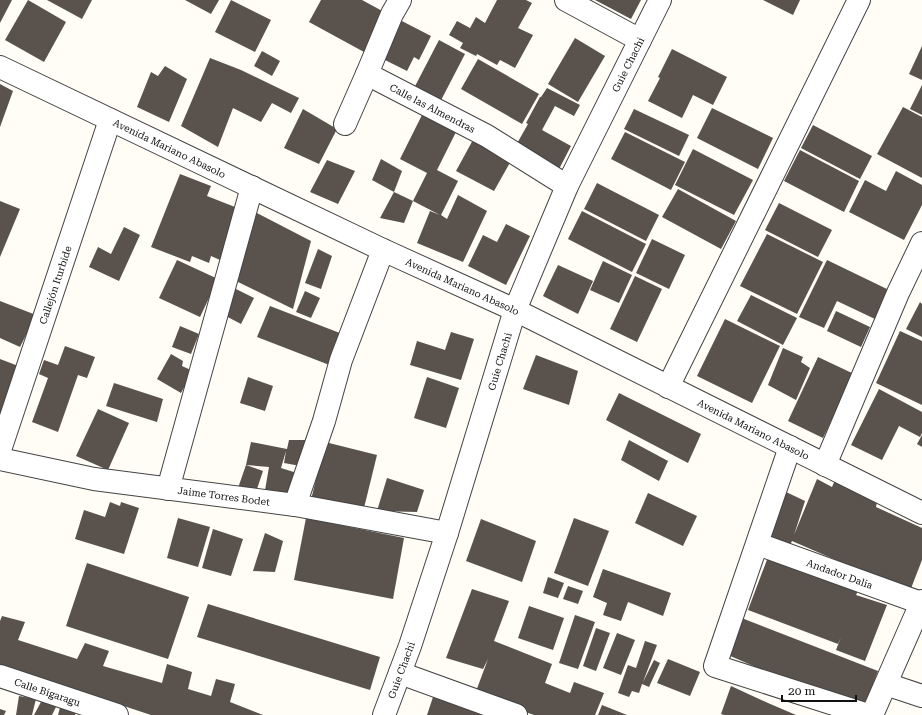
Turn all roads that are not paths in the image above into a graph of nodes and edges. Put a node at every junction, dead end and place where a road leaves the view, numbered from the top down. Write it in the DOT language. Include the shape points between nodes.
graph roads {
  1 [pos="400,0"];
  2 [pos="566,0"];
  3 [pos="660,0"];
  4 [pos="859,0"];
  5 [pos="640,40"];
  6 [pos="0,67"];
  7 [pos="367,74"];
  8 [pos="110,120"];
  9 [pos="344,124"];
  10 [pos="567,186"];
  11 [pos="252,187"];
  12 [pos="922,243"];
  13 [pos="383,250"];
  14 [pos="515,310"];
  15 [pos="668,387"];
  16 [pos="790,447"];
  17 [pos="0,450"];
  18 [pos="0,459"];
  19 [pos="825,464"];
  20 [pos="168,489"];
  21 [pos="295,505"];
  22 [pos="922,513"];
  23 [pos="447,533"];
  24 [pos="758,544"];
  25 [pos="922,602"];
  26 [pos="400,673"];
  27 [pos="0,676"];
  28 [pos="886,684"];
  29 [pos="922,696"];
  30 [pos="117,715"];
  31 [pos="384,715"];
  32 [pos="516,715"];
  33 [pos="868,715"];
  34 [pos="872,715"];
  1 -- 7 [label="street"];
  2 -- 5 [label="street"];
  3 -- 5 [label="street, Guie Chachi"];
  4 -- 15 [label="street"];
  5 -- 10 [label="street, Guie Chachi"];
  6 -- 8 [label="street, Avenida Mariano Abasolo"];
  7 -- 9 [label="street"];
  7 -- 10 [label="street, Calle las Almendras" via="487,136"];
  8 -- 11 [label="street, Avenida Mariano Abasolo"];
  8 -- 17 [label="street, Callejón Iturbide"];
  10 -- 14 [label="street, Guie Chachi"];
  11 -- 13 [label="street, Avenida Mariano Abasolo"];
  11 -- 20 [label="street"];
  12 -- 19 [label="street"];
  13 -- 14 [label="street, Avenida Mariano Abasolo"];
  13 -- 21 [label="street" via="341,360 324,421"];
  14 -- 15 [label="street, Avenida Mariano Abasolo"];
  14 -- 23 [label="street, Guie Chachi"];
  15 -- 16 [label="street, Avenida Mariano Abasolo"];
  16 -- 19 [label="street, Avenida Mariano Abasolo"];
  16 -- 24 [label="street"];
  18 -- 20 [label="street, Jaime Torres Bodet" via="94,479"];
  19 -- 22 [label="street, Avenida Mariano Abasolo"];
  20 -- 21 [label="street, Jaime Torres Bodet"];
  21 -- 23 [label="street, Jaime Torres Bodet"];
  23 -- 26 [label="street, Guie Chachi"];
  24 -- 25 [label="street, Andador Dalia"];
  24 -- 33 [label="street" via="715,666"];
  25 -- 28 [label="street"];
  26 -- 31 [label="street, Guie Chachi"];
  26 -- 32 [label="street"];
  27 -- 30 [label="street, Calle Bigaragu"];
  28 -- 29 [label="street"];
  28 -- 34 [label="street"];
}
